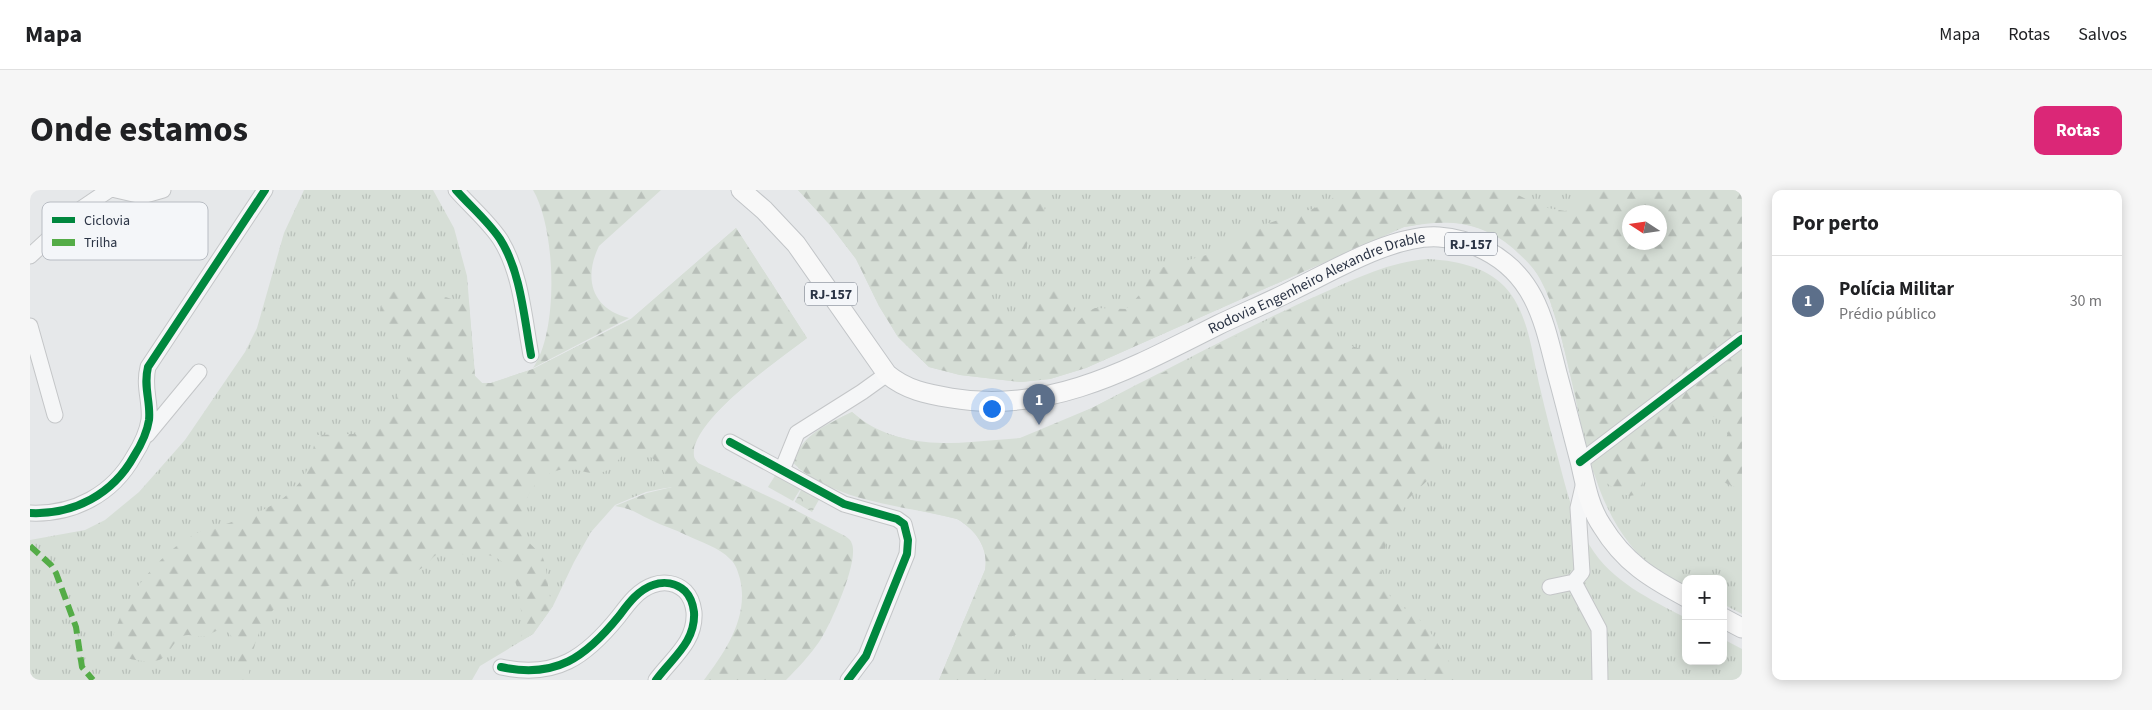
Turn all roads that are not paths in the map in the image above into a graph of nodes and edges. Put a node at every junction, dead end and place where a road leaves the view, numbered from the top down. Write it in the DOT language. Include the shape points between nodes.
graph roads {
  1 [pos="109,190"];
  2 [pos="116,190"];
  3 [pos="163,190"];
  4 [pos="265,190"];
  5 [pos="456,190"];
  6 [pos="741,190"];
  7 [pos="91,195"];
  8 [pos="42,244"];
  9 [pos="30,256"];
  10 [pos="30,326"];
  11 [pos="1742,339"];
  12 [pos="531,355"];
  13 [pos="199,372"];
  14 [pos="887,374"];
  15 [pos="54,414"];
  16 [pos="143,440"];
  17 [pos="730,442"];
  18 [pos="1580,462"];
  19 [pos="784,466"];
  20 [pos="1584,482"];
  21 [pos="30,513"];
  22 [pos="1574,582"];
  23 [pos="1550,586"];
  24 [pos="1682,595"];
  25 [pos="1727,620"];
  26 [pos="1742,628"];
  27 [pos="501,667"];
  28 [pos="656,680"];
  29 [pos="848,680"];
  30 [pos="1600,680"];
  1 -- 7 [label="street"];
  2 -- 3 [label="street" via="142,196"];
  4 -- 16 [label="street" via="148,367 145,382 149,421"];
  5 -- 12 [label="street" via="492,229 506,251 521,302"];
  6 -- 14 [label="main road, RJ-157" via="796,244"];
  8 -- 9 [label="street"];
  10 -- 15 [label="street"];
  11 -- 18 [label="street"];
  13 -- 16 [label="street"];
  14 -- 18 [label="main road, Rodovia Engenheiro Alexandre Drable / RJ-157" via="906,387 971,401 1004,402 1070,391 1154,358 1386,247 1421,237 1440,237 1477,246 1494,255 1522,278 1531,291 1548,336"];
  14 -- 19 [label="street" via="797,433"];
  16 -- 21 [label="street" via="129,466 102,494 64,510"];
  17 -- 19 [label="street"];
  18 -- 20 [label="main road, Rodovia Engenheiro Alexandre Drable / RJ-157"];
  19 -- 29 [label="street" via="844,504 897,519 906,529 908,546 904,561 866,656"];
  20 -- 22 [label="street" via="1578,508 1582,572"];
  20 -- 24 [label="main road, Rodovia Engenheiro Alexandre Drable / RJ-157" via="1600,524 1620,552 1649,577"];
  22 -- 23 [label="street"];
  22 -- 30 [label="street" via="1599,629"];
  25 -- 26 [label="main road"];
  27 -- 28 [label="street" via="530,671 567,663 597,641 641,592 655,584 670,584 680,587 689,597 694,622 689,639"];
}
